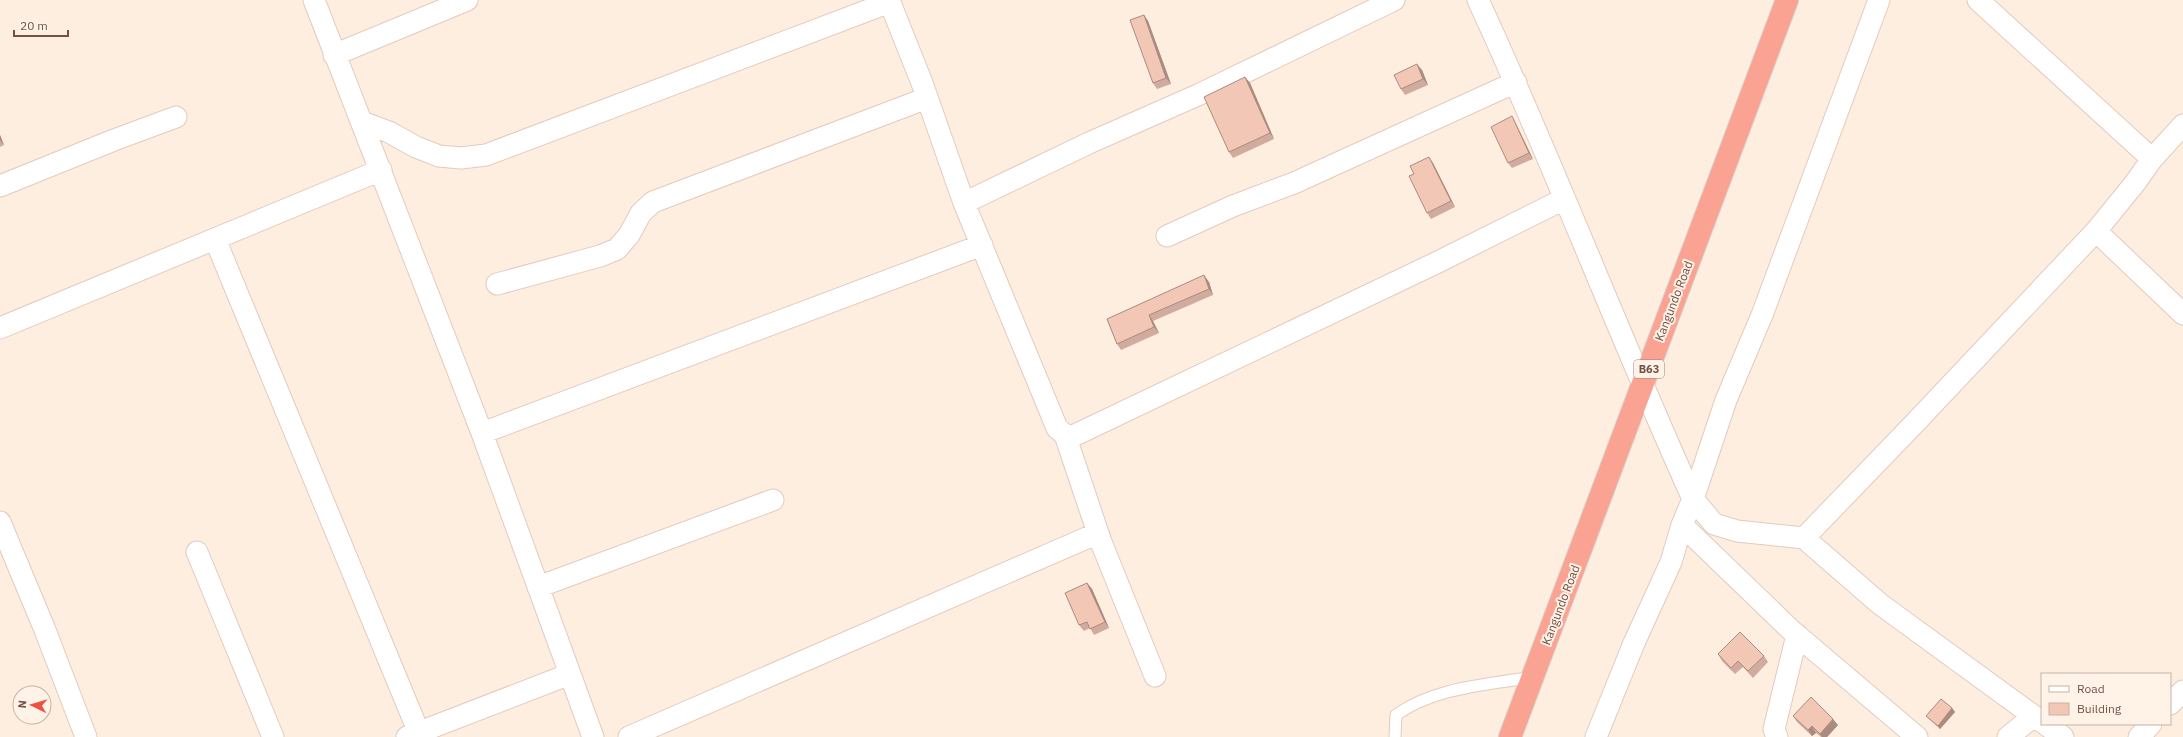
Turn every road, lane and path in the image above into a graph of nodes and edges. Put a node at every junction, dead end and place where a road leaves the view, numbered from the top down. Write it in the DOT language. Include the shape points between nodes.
graph roads {
  1 [pos="314,0"];
  2 [pos="467,0"];
  3 [pos="1394,0"];
  4 [pos="1478,0"];
  5 [pos="1787,0"];
  6 [pos="1879,0"];
  7 [pos="1978,0"];
  8 [pos="889,1"];
  9 [pos="334,55"];
  10 [pos="1516,82"];
  11 [pos="927,98"];
  12 [pos="176,117"];
  13 [pos="362,122"];
  14 [pos="2183,125"];
  15 [pos="2152,159"];
  16 [pos="381,170"];
  17 [pos="0,186"];
  18 [pos="1564,198"];
  19 [pos="964,203"];
  20 [pos="2096,231"];
  21 [pos="1167,236"];
  22 [pos="215,239"];
  23 [pos="982,245"];
  24 [pos="497,284"];
  25 [pos="2183,314"];
  26 [pos="0,328"];
  27 [pos="1643,384"];
  28 [pos="482,433"];
  29 [pos="1064,435"];
  30 [pos="1693,499"];
  31 [pos="773,500"];
  32 [pos="0,522"];
  33 [pos="1682,525"];
  34 [pos="1098,533"];
  35 [pos="1804,538"];
  36 [pos="197,552"];
  37 [pos="538,587"];
  38 [pos="1797,635"];
  39 [pos="570,674"];
  40 [pos="1155,676"];
  41 [pos="1533,677"];
  42 [pos="2183,691"];
  43 [pos="2171,703"];
  44 [pos="2040,720"];
  45 [pos="2047,725"];
  46 [pos="2151,725"];
  47 [pos="413,735"];
  48 [pos="86,737"];
  49 [pos="273,737"];
  50 [pos="593,737"];
  51 [pos="629,737"];
  52 [pos="1395,737"];
  53 [pos="1510,737"];
  54 [pos="1596,737"];
  55 [pos="1777,737"];
  56 [pos="1917,737"];
  57 [pos="2008,737"];
  58 [pos="2063,737"];
  59 [pos="2139,737"];
  1 -- 9 [label="street"];
  2 -- 9 [label="street"];
  3 -- 19 [label="street" via="1200,94 1089,143"];
  4 -- 10 [label="street"];
  5 -- 27 [label="highway, Kangundo Road / B63"];
  6 -- 30 [label="street" via="1762,315 1726,400"];
  7 -- 15 [label="street"];
  8 -- 11 [label="street"];
  8 -- 13 [label="street" via="486,155 461,158 439,156"];
  9 -- 13 [label="street"];
  10 -- 18 [label="street"];
  10 -- 21 [label="street" via="1294,183"];
  11 -- 19 [label="street"];
  11 -- 24 [label="street" via="653,202 641,213 629,235 617,249"];
  12 -- 17 [label="street"];
  13 -- 16 [label="street"];
  14 -- 15 [label="street"];
  15 -- 20 [label="street"];
  16 -- 22 [label="street"];
  16 -- 28 [label="street"];
  18 -- 27 [label="street"];
  18 -- 29 [label="street" via="1438,262 1074,436"];
  19 -- 23 [label="street"];
  20 -- 25 [label="street"];
  20 -- 35 [label="street"];
  22 -- 26 [label="street"];
  22 -- 47 [label="street"];
  23 -- 28 [label="street"];
  23 -- 29 [label="street" via="1057,428"];
  27 -- 30 [label="street"];
  27 -- 41 [label="highway, Kangundo Road / B63"];
  28 -- 37 [label="street"];
  29 -- 34 [label="street"];
  30 -- 33 [label="street"];
  30 -- 35 [label="street" via="1714,524 1744,532"];
  31 -- 37 [label="street"];
  32 -- 48 [label="street"];
  33 -- 38 [label="street"];
  33 -- 54 [label="street" via="1671,562 1634,643"];
  34 -- 40 [label="street"];
  34 -- 51 [label="street"];
  35 -- 44 [label="street" via="1880,604"];
  36 -- 49 [label="street"];
  37 -- 39 [label="street"];
  38 -- 55 [label="street" via="1774,729"];
  38 -- 56 [label="street"];
  39 -- 47 [label="street"];
  39 -- 50 [label="street"];
  41 -- 52 [label="lane" via="1460,689 1411,704 1396,715"];
  41 -- 53 [label="highway, Kangundo Road / B63"];
  42 -- 43 [label="street"];
  44 -- 57 [label="street"];
  45 -- 58 [label="street"];
  46 -- 59 [label="street"];
}
